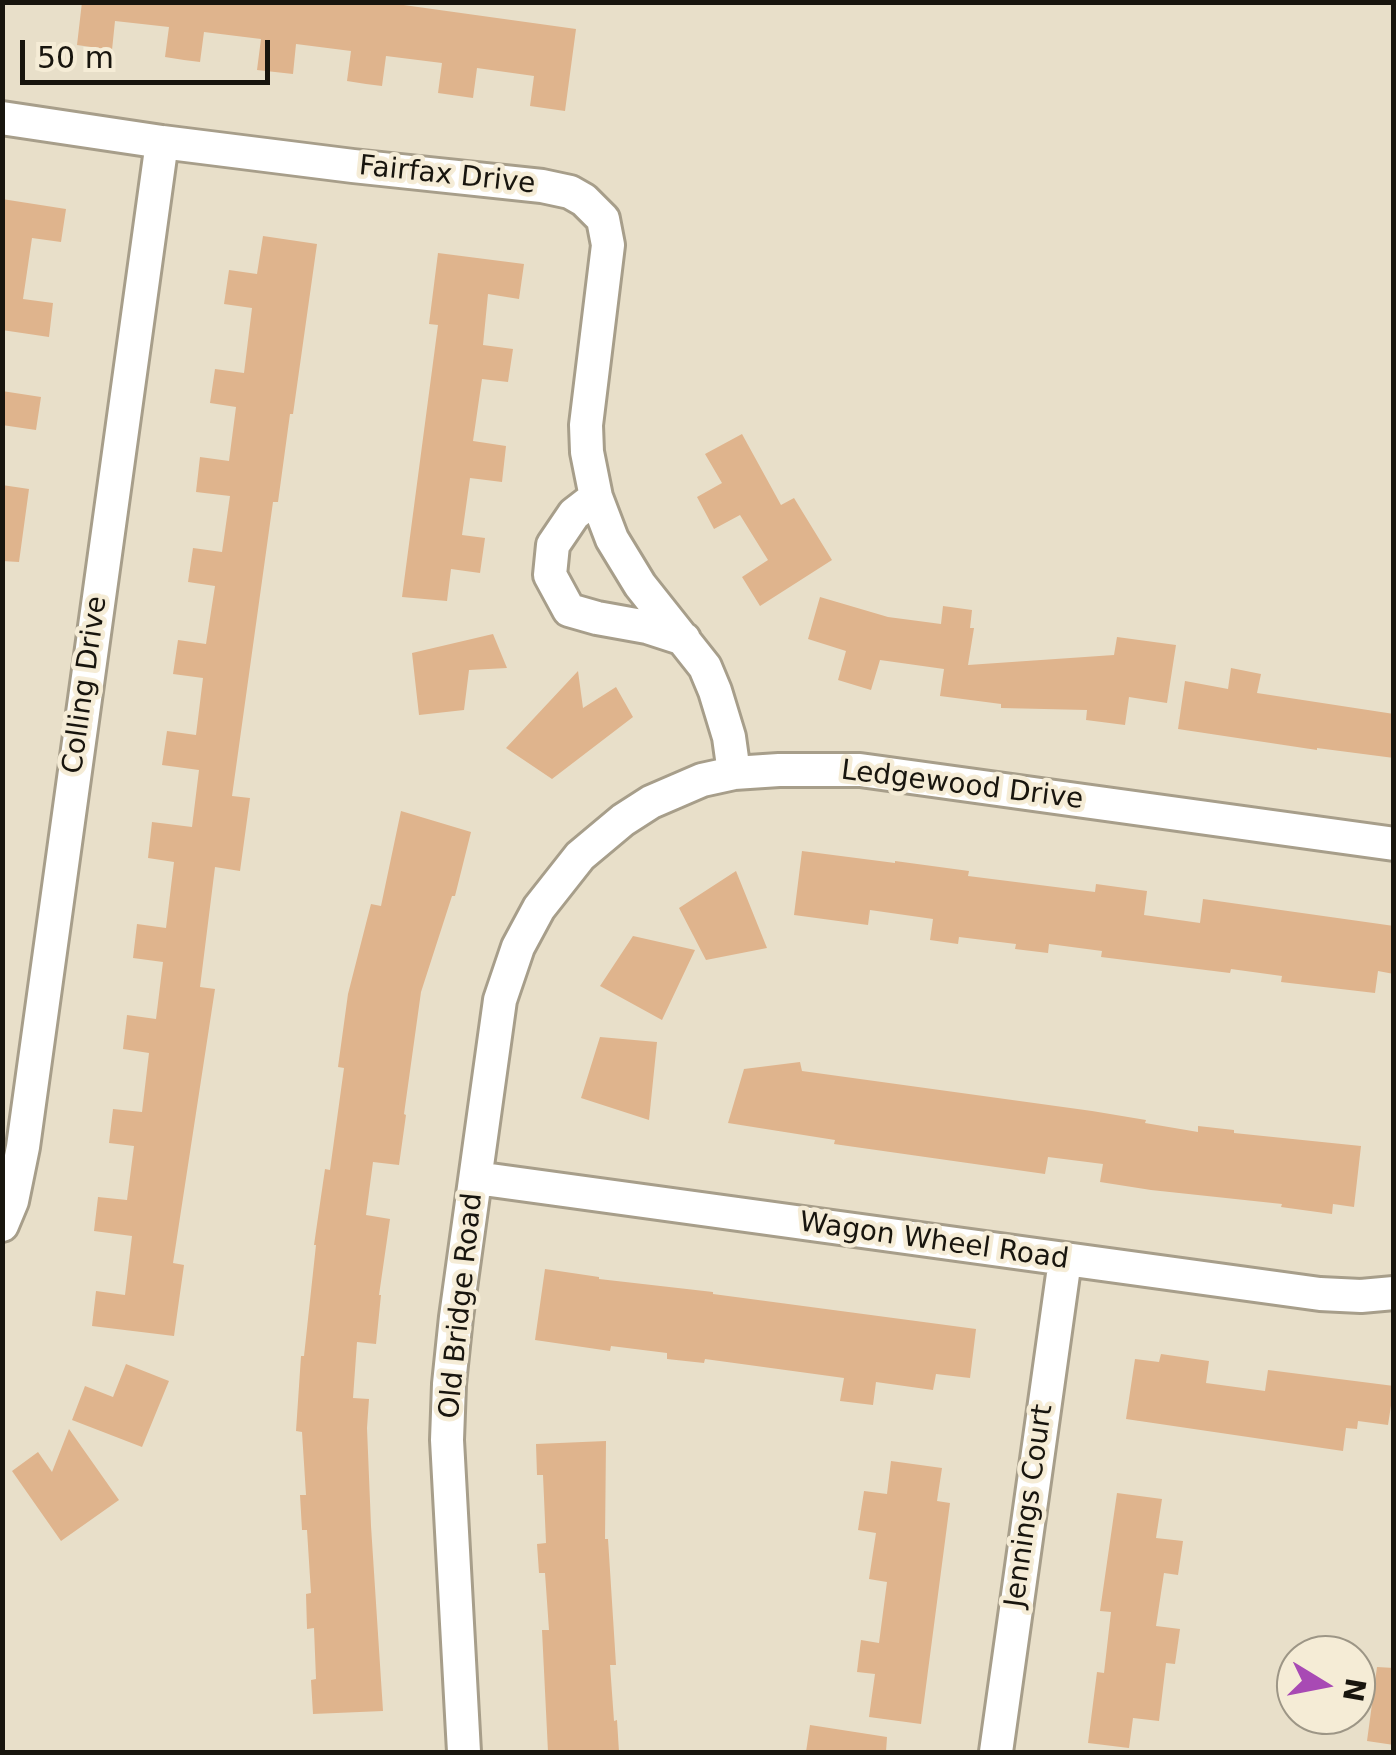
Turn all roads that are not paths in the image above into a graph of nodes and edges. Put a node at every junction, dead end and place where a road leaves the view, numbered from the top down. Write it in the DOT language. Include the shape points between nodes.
graph roads {
  1 [pos="2,118"];
  2 [pos="162,142"];
  3 [pos="596,497"];
  4 [pos="684,639"];
  5 [pos="734,773"];
  6 [pos="1394,844"];
  7 [pos="529,927"];
  8 [pos="476,1178"];
  9 [pos="2,1226"];
  10 [pos="1065,1260"];
  11 [pos="1394,1293"];
  12 [pos="464,1752"];
  13 [pos="996,1752"];
  1 -- 2 [label="street, Fairfax Drive"];
  2 -- 3 [label="street, Fairfax Drive" via="554,187 584,200 603,218 608,245 586,425"];
  2 -- 9 [label="street, Colling Drive" via="23,1147"];
  3 -- 4 [label="street, Fairfax Drive" via="640,585"];
  3 -- 4 [label="street" via="574,514 553,546 550,574 569,610"];
  4 -- 5 [label="street, Fairfax Drive" via="715,692"];
  5 -- 6 [label="street, Ledgewood Drive" via="860,770"];
  5 -- 7 [label="street, Ledgewood Drive" via="702,780 623,820 580,856"];
  7 -- 8 [label="street, Old Bridge Road" via="500,1000"];
  8 -- 10 [label="street, Wagon Wheel Road"];
  8 -- 12 [label="street, Old Bridge Road" via="447,1440"];
  10 -- 11 [label="street, Wagon Wheel Road" via="1320,1294"];
  10 -- 13 [label="street, Jennings Court"];
}
